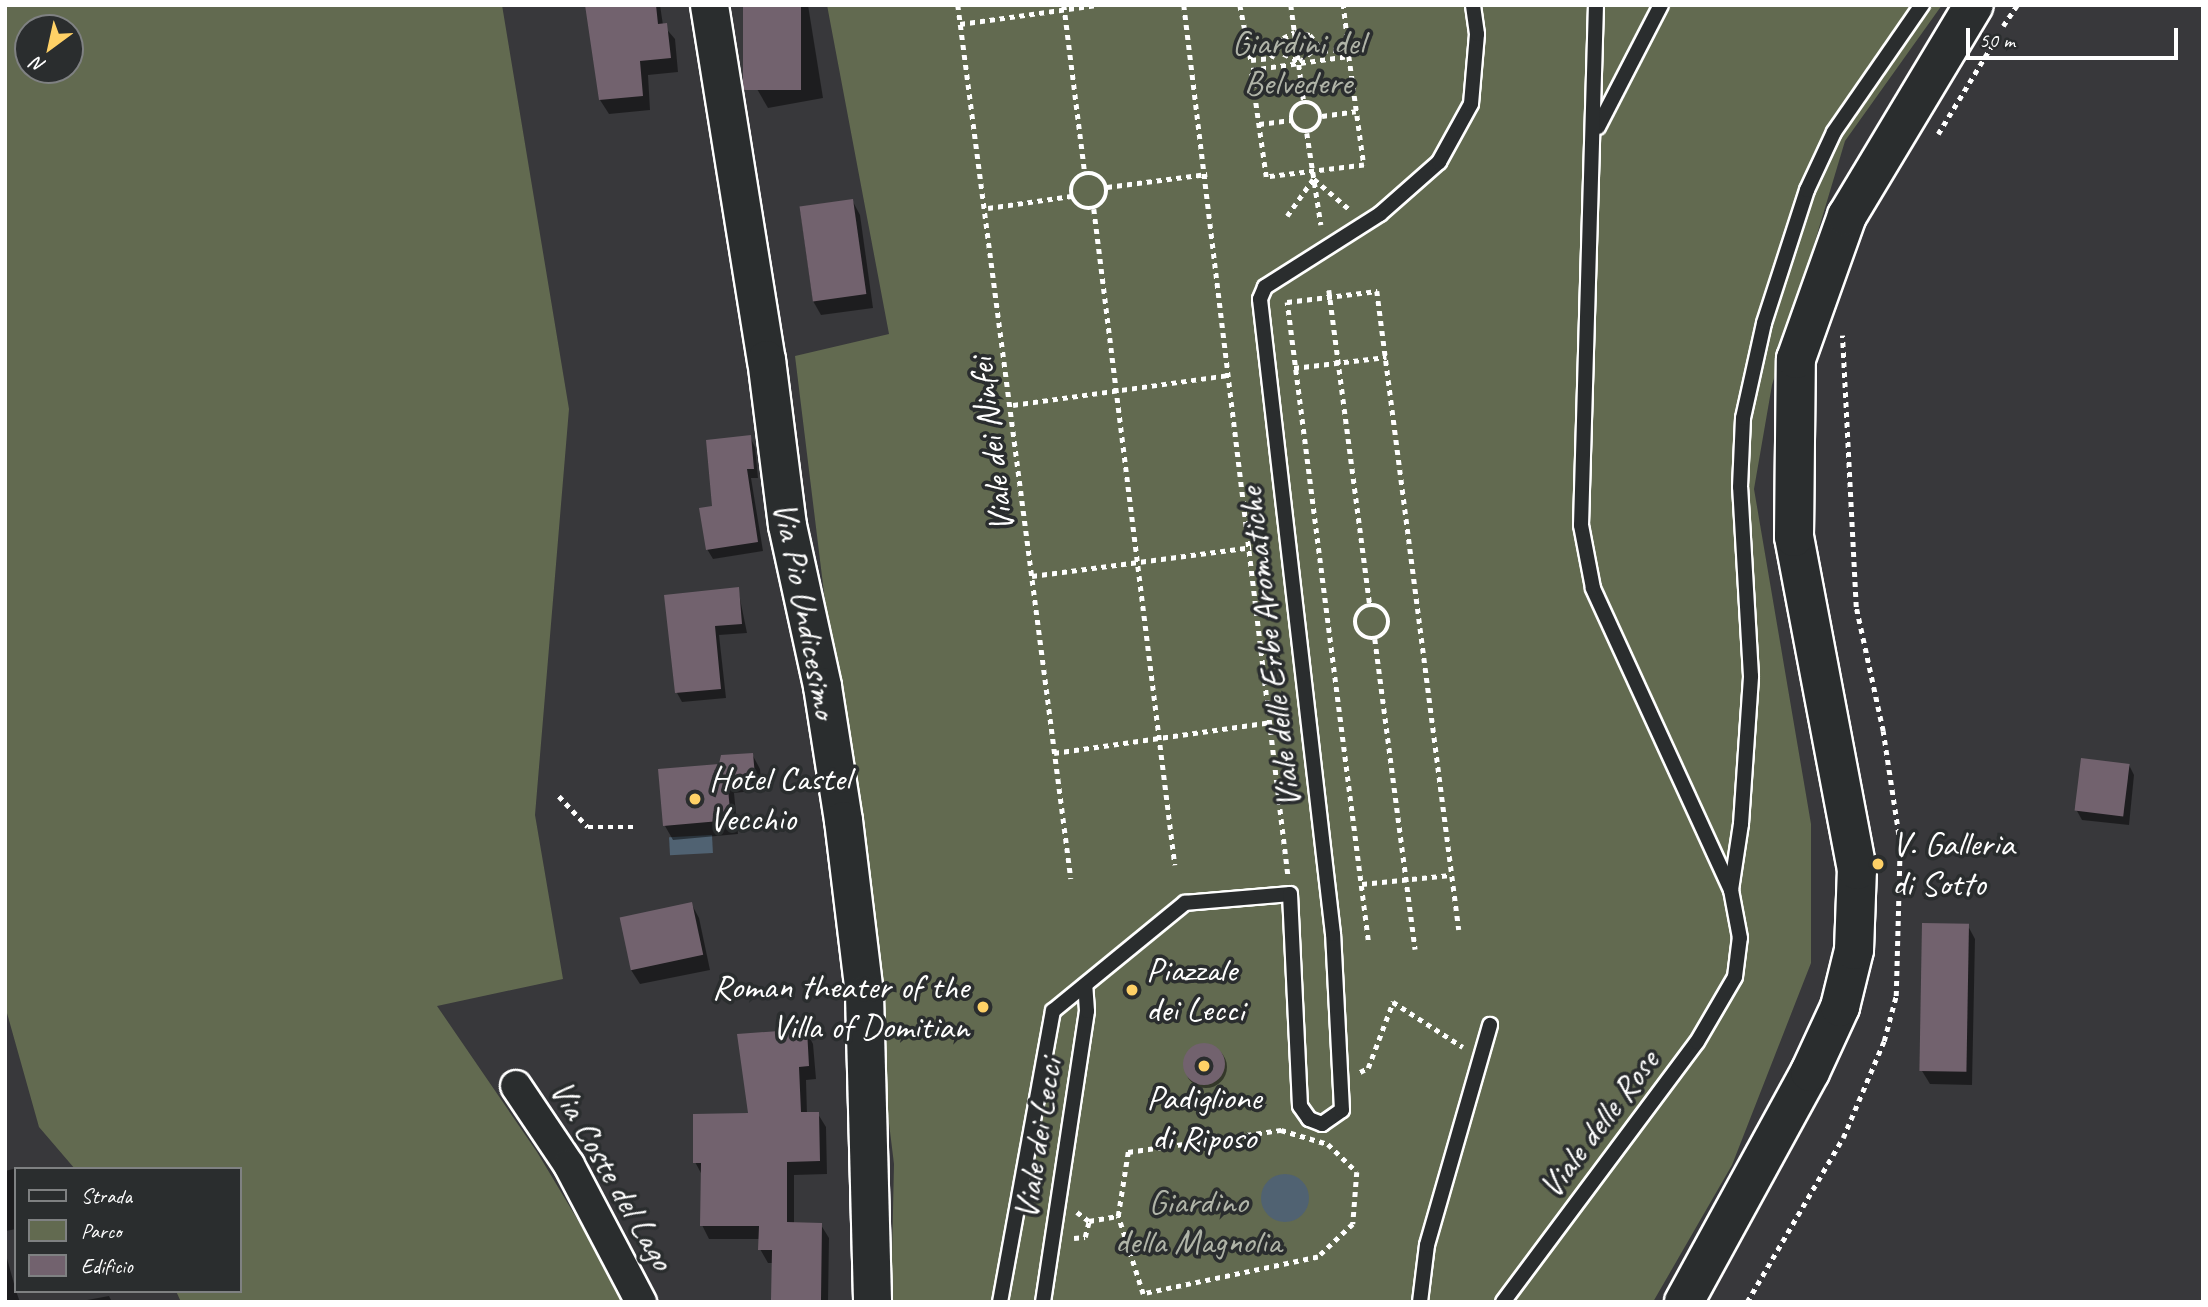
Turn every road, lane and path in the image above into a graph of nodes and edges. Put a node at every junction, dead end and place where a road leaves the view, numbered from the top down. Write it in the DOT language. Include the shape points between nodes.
graph roads {
  1 [pos="709,5"];
  2 [pos="958,5"];
  3 [pos="1097,5"];
  4 [pos="1185,5"];
  5 [pos="1240,5"];
  6 [pos="1292,5"];
  7 [pos="1343,5"];
  8 [pos="1473,5"];
  9 [pos="1596,5"];
  10 [pos="1660,5"];
  11 [pos="1922,5"];
  12 [pos="1975,5"];
  13 [pos="2017,5"];
  14 [pos="1064,7"];
  15 [pos="960,24"];
  16 [pos="1295,32"];
  17 [pos="1319,44"];
  18 [pos="1275,49"];
  19 [pos="1299,62"];
  20 [pos="1304,102"];
  21 [pos="1356,111"];
  22 [pos="1322,116"];
  23 [pos="1291,120"];
  24 [pos="1259,124"];
  25 [pos="1596,131"];
  26 [pos="1307,132"];
  27 [pos="1936,138"];
  28 [pos="1086,173"];
  29 [pos="1207,174"];
  30 [pos="1313,175"];
  31 [pos="1107,187"];
  32 [pos="1071,196"];
  33 [pos="988,208"];
  34 [pos="1094,209"];
  35 [pos="1349,209"];
  36 [pos="1287,216"];
  37 [pos="1321,225"];
  38 [pos="1329,290"];
  39 [pos="1330,297"];
  40 [pos="1841,327"];
  41 [pos="1386,357"];
  42 [pos="1337,362"];
  43 [pos="1294,368"];
  44 [pos="1230,375"];
  45 [pos="1114,389"];
  46 [pos="1013,405"];
  47 [pos="1251,547"];
  48 [pos="1136,563"];
  49 [pos="1032,576"];
  50 [pos="1370,606"];
  51 [pos="1375,639"];
  52 [pos="1272,722"];
  53 [pos="1159,739"];
  54 [pos="1054,753"];
  55 [pos="559,796"];
  56 [pos="637,827"];
  57 [pos="1175,865"];
  58 [pos="1451,874"];
  59 [pos="1071,879"];
  60 [pos="1406,879"];
  61 [pos="1362,884"];
  62 [pos="1731,890"];
  63 [pos="1290,894"];
  64 [pos="1459,930"];
  65 [pos="1368,940"];
  66 [pos="1415,949"];
  67 [pos="1086,985"];
  68 [pos="1490,1025"];
  69 [pos="1463,1048"];
  70 [pos="1368,1068"];
  71 [pos="516,1086"];
  72 [pos="1071,1212"];
  73 [pos="1118,1216"];
  74 [pos="1089,1221"];
  75 [pos="1074,1238"];
  76 [pos="641,1302"];
  77 [pos="872,1302"];
  78 [pos="1000,1302"];
  79 [pos="1043,1302"];
  80 [pos="1420,1302"];
  81 [pos="1503,1302"];
  82 [pos="1684,1302"];
  83 [pos="1747,1302"];
  1 -- 77 [label="street, Via Pio Undicesimo" via="766,359 787,525 822,686 843,820 864,994"];
  2 -- 15 [label="path, Viale dei Ninfei"];
  3 -- 14 [label="path"];
  4 -- 29 [label="path"];
  5 -- 18 [label="path" via="1247,57 1271,58"];
  6 -- 16 [label="path"];
  7 -- 17 [label="path" via="1348,48 1323,51"];
  8 -- 63 [label="lane, Viale delle Erbe Aromatiche" via="1476,72 1471,104 1438,163 1380,214 1273,282 1260,299 1339,1012 1342,1110 1322,1124 1309,1119 1300,1106"];
  9 -- 25 [label="lane"];
  10 -- 25 [label="lane"];
  11 -- 62 [label="lane" via="1834,132 1807,190 1764,323 1743,418 1741,487 1751,676 1741,824"];
  12 -- 82 [label="main road" via="1847,216 1796,359 1794,537 1857,870 1854,950 1840,1007 1810,1072"];
  13 -- 27 [label="path"];
  14 -- 15 [label="path"];
  14 -- 28 [label="path"];
  15 -- 33 [label="path, Viale dei Ninfei"];
  16 -- 17 [label="path" via="1310,35"];
  16 -- 18 [label="path"];
  16 -- 19 [label="path"];
  17 -- 19 [label="path"];
  18 -- 19 [label="path"];
  19 -- 20 [label="path"];
  19 -- 21 [label="path" via="1349,56"];
  19 -- 24 [label="path" via="1251,70"];
  20 -- 22 [label="path" via="1318,107"];
  20 -- 23 [label="path" via="1295,107"];
  21 -- 22 [label="path"];
  21 -- 30 [label="path" via="1364,165"];
  22 -- 26 [label="path" via="1316,129"];
  23 -- 24 [label="path"];
  23 -- 26 [label="path"];
  24 -- 30 [label="path" via="1266,177"];
  25 -- 62 [label="lane" via="1587,243 1581,525 1593,588"];
  26 -- 30 [label="path"];
  28 -- 31 [label="path" via="1099,175"];
  28 -- 32 [label="path" via="1072,184"];
  29 -- 31 [label="path"];
  29 -- 44 [label="path"];
  30 -- 35 [label="path"];
  30 -- 36 [label="path"];
  30 -- 37 [label="path"];
  31 -- 34 [label="path" via="1103,203"];
  32 -- 33 [label="path"];
  32 -- 34 [label="path" via="1080,207"];
  33 -- 46 [label="path, Viale dei Ninfei"];
  34 -- 45 [label="path"];
  38 -- 39 [label="path"];
  39 -- 41 [label="path" via="1377,291"];
  39 -- 42 [label="path"];
  39 -- 43 [label="path" via="1287,302"];
  40 -- 83 [label="path" via="1856,607 1883,731 1900,844 1896,996 1884,1041 1843,1138"];
  41 -- 42 [label="path"];
  41 -- 58 [label="path"];
  42 -- 43 [label="path"];
  42 -- 50 [label="path"];
  43 -- 61 [label="path"];
  44 -- 45 [label="path"];
  44 -- 47 [label="path"];
  45 -- 46 [label="path"];
  45 -- 48 [label="path"];
  46 -- 49 [label="path, Viale dei Ninfei"];
  47 -- 48 [label="path"];
  47 -- 52 [label="path"];
  48 -- 49 [label="path"];
  48 -- 53 [label="path"];
  49 -- 54 [label="path, Viale dei Ninfei"];
  50 -- 51 [label="path" via="1381,608 1388,617 1385,633"];
  50 -- 51 [label="path" via="1360,610 1355,625 1360,635"];
  51 -- 60 [label="path"];
  52 -- 53 [label="path"];
  52 -- 63 [label="path"];
  53 -- 54 [label="path"];
  53 -- 57 [label="path"];
  54 -- 59 [label="path, Viale dei Ninfei"];
  55 -- 56 [label="path" via="588,827"];
  58 -- 60 [label="path"];
  58 -- 64 [label="path"];
  60 -- 61 [label="path"];
  60 -- 66 [label="path"];
  61 -- 65 [label="path"];
  62 -- 81 [label="lane, Viale delle Rose" via="1740,938 1735,977 1698,1042"];
  63 -- 67 [label="lane" via="1185,903"];
  67 -- 78 [label="lane, Viale dei Lecci" via="1053,1011"];
  67 -- 79 [label="lane, Viale dei Lecci" via="1087,1010"];
  68 -- 80 [label="lane" via="1427,1245"];
  69 -- 70 [label="path" via="1393,1002"];
  71 -- 76 [label="street, Via Coste del Lago" via="569,1165"];
  72 -- 74 [label="path" via="1081,1212"];
  73 -- 73 [label="path" via="1143,1294 1318,1257 1353,1224 1357,1172 1328,1144 1281,1130 1128,1152"];
  73 -- 74 [label="path"];
  74 -- 75 [label="path" via="1085,1237"];
}
